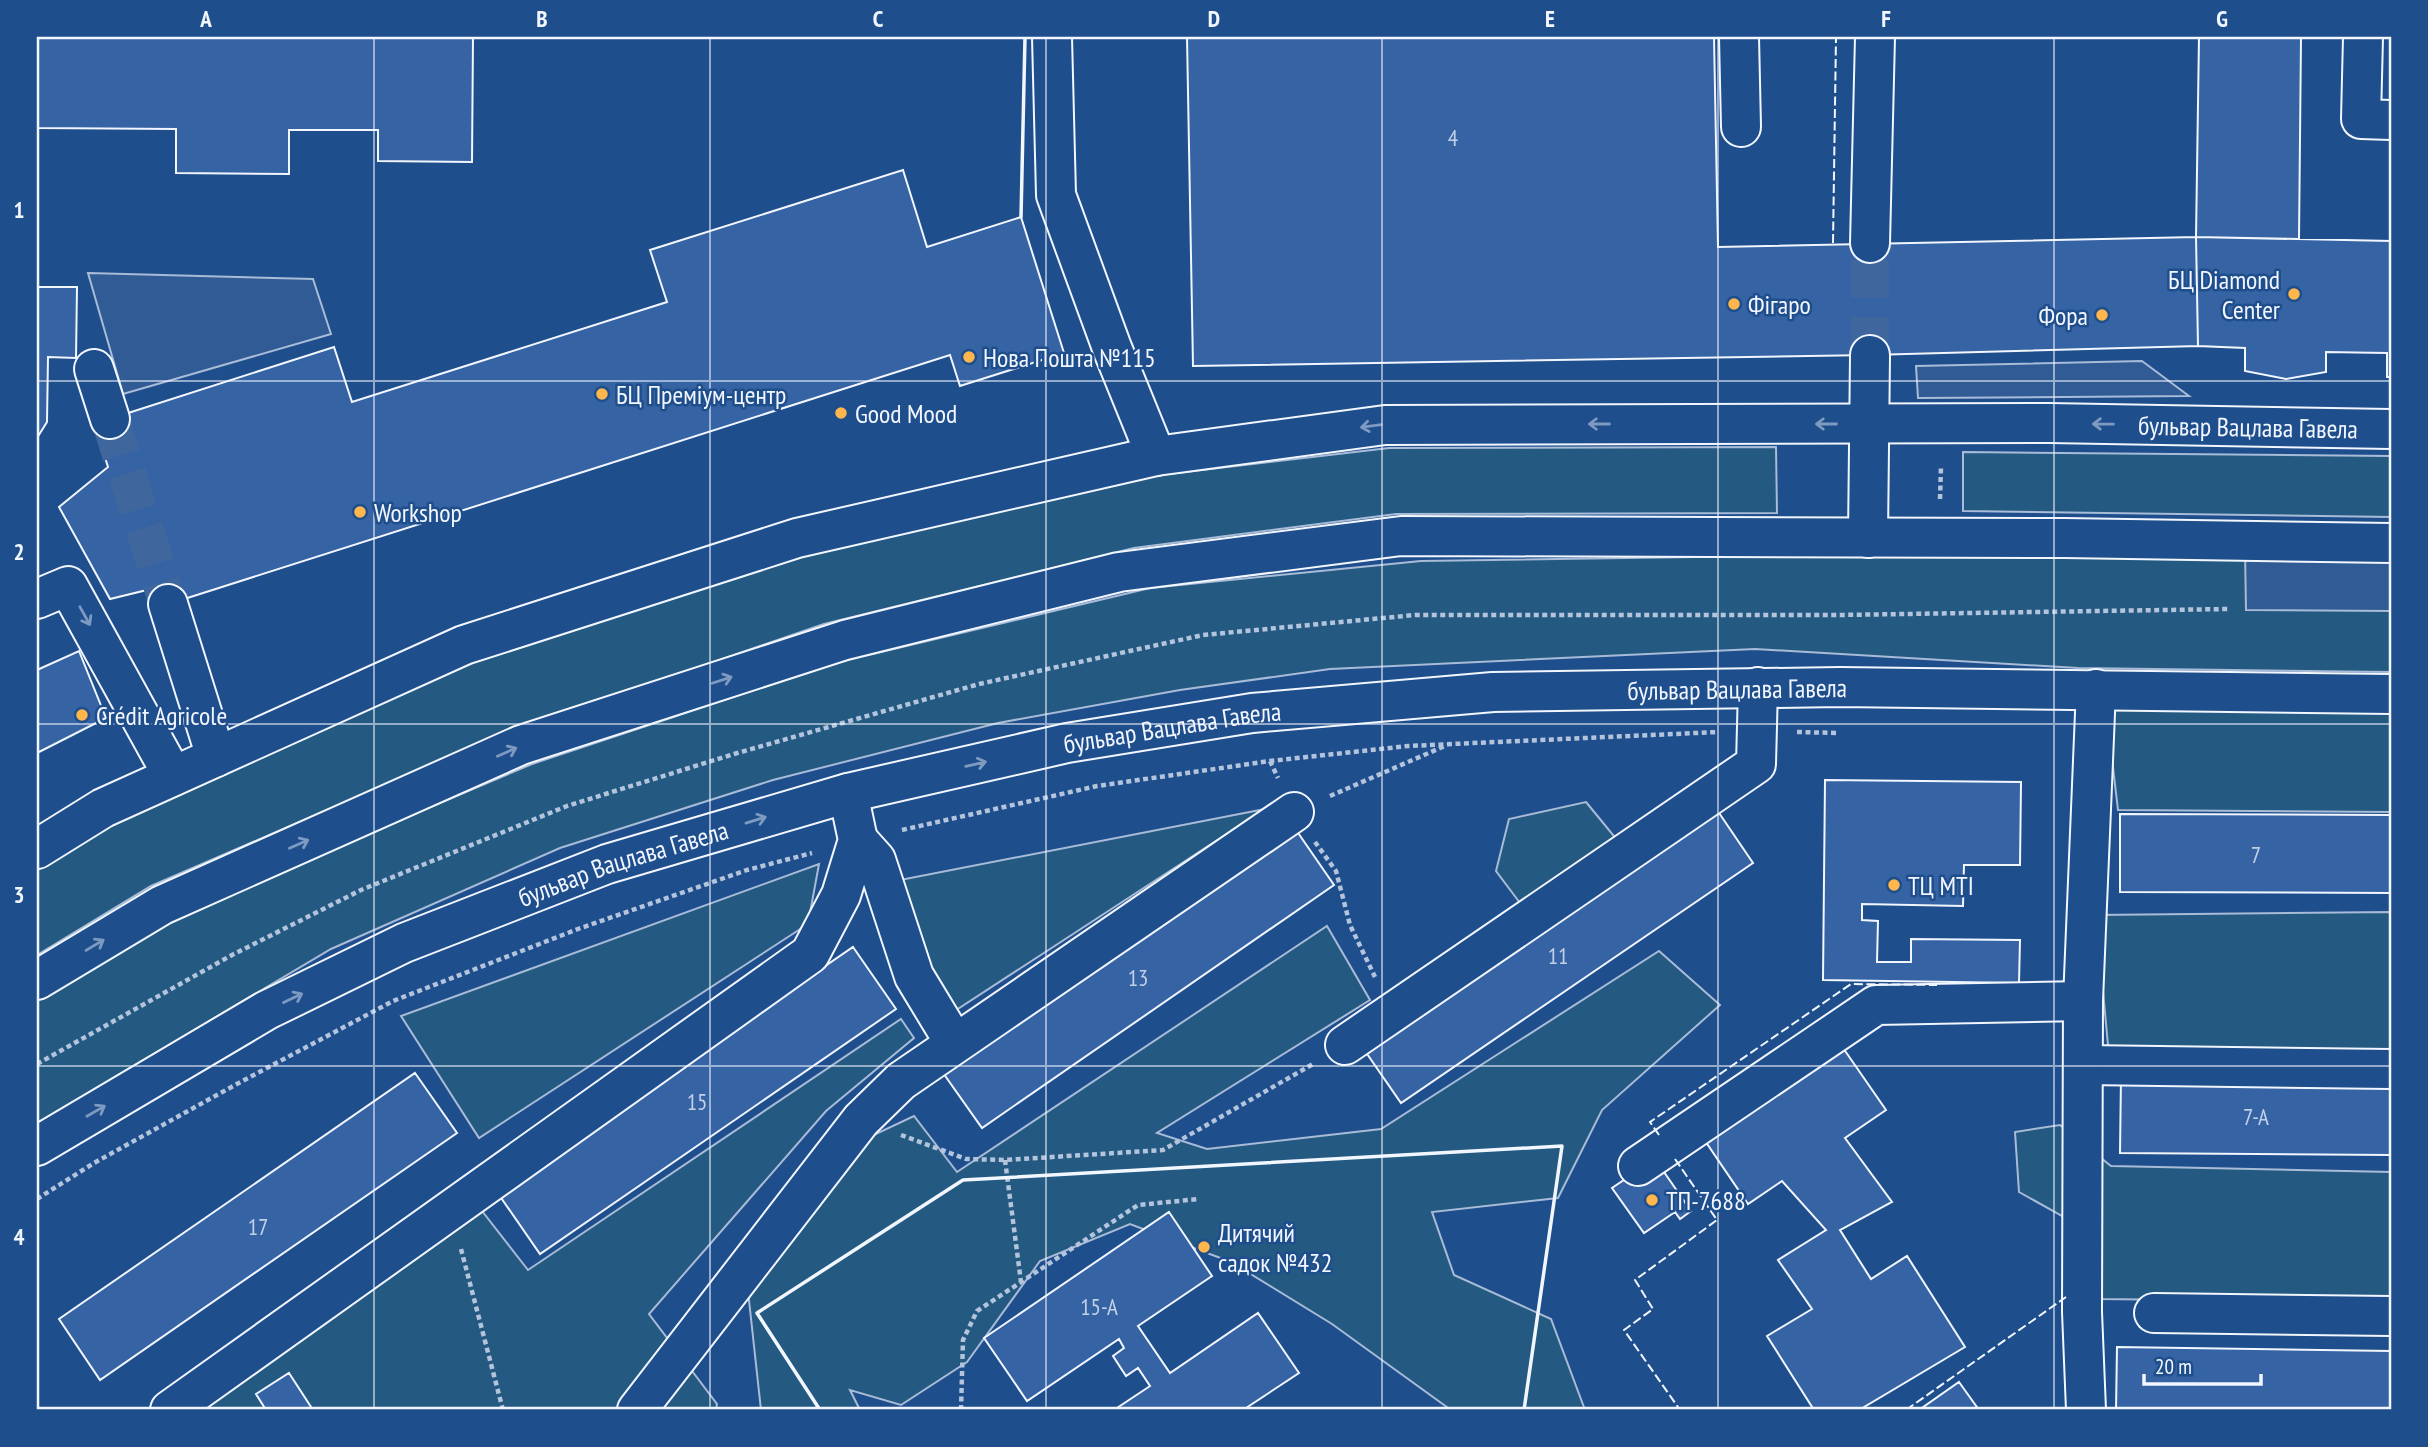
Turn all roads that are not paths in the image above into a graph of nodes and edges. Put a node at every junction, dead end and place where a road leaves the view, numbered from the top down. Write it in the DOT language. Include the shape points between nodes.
graph roads {
  1 [pos="1052,37"];
  2 [pos="1740,37"];
  3 [pos="1875,37"];
  4 [pos="2363,37"];
  5 [pos="2391,120"];
  6 [pos="1741,127"];
  7 [pos="1870,243"];
  8 [pos="1870,355"];
  9 [pos="94,369"];
  10 [pos="110,419"];
  11 [pos="1869,424"];
  12 [pos="2391,429"];
  13 [pos="1156,456"];
  14 [pos="1868,538"];
  15 [pos="2391,543"];
  16 [pos="37,599"];
  17 [pos="168,604"];
  18 [pos="1758,687"];
  19 [pos="2096,689"];
  20 [pos="2391,694"];
  21 [pos="216,757"];
  22 [pos="173,776"];
  23 [pos="848,793"];
  24 [pos="1294,812"];
  25 [pos="858,840"];
  26 [pos="37,849"];
  27 [pos="37,980"];
  28 [pos="2083,1001"];
  29 [pos="954,1042"];
  30 [pos="1345,1045"];
  31 [pos="2084,1065"];
  32 [pos="2391,1069"];
  33 [pos="37,1146"];
  34 [pos="1638,1166"];
  35 [pos="2154,1313"];
  36 [pos="2391,1316"];
  37 [pos="170,1410"];
  38 [pos="637,1410"];
  39 [pos="2086,1410"];
  1 -- 13 [label="street" via="1056,195"];
  2 -- 6 [label="street"];
  3 -- 7 [label="street"];
  4 -- 5 [label="street" via="2361,119"];
  8 -- 11 [label="street"];
  9 -- 10 [label="street"];
  12 -- 11 [label="street, бульвар Вацлава Гавела, one-way"];
  11 -- 13 [label="street, бульвар Вацлава Гавела, one-way" via="1385,425"];
  11 -- 14 [label="street"];
  13 -- 21 [label="street, бульвар Вацлава Гавела" via="759,550 464,645"];
  14 -- 15 [label="street"];
  27 -- 14 [label="street, one-way" via="162,905 521,745 845,640 1106,575 1401,536"];
  16 -- 22 [label="street, one-way" via="68,586"];
  17 -- 21 [label="street"];
  18 -- 19 [label="street, бульвар Вацлава Гавела"];
  23 -- 18 [label="street, бульвар Вацлава Гавела, one-way" via="1067,743 1252,713 1493,692"];
  18 -- 30 [label="street" via="1756,764"];
  19 -- 20 [label="street, бульвар Вацлава Гавела"];
  19 -- 28 [label="street"];
  21 -- 22 [label="street, бульвар Вацлава Гавела"];
  22 -- 26 [label="street, бульвар Вацлава Гавела" via="103,808"];
  23 -- 25 [label="street"];
  33 -- 23 [label="street, бульвар Вацлава Гавела, one-way" via="267,1010 404,943 607,864"];
  24 -- 29 [label="street"];
  25 -- 29 [label="street" via="876,860 914,976"];
  25 -- 37 [label="street" via="841,895 810,954"];
  28 -- 31 [label="street"];
  28 -- 34 [label="street" via="1876,1005"];
  29 -- 38 [label="street" via="901,1080 861,1120"];
  31 -- 32 [label="street"];
  31 -- 39 [label="street" via="2081,1312"];
  35 -- 36 [label="street"];
}
